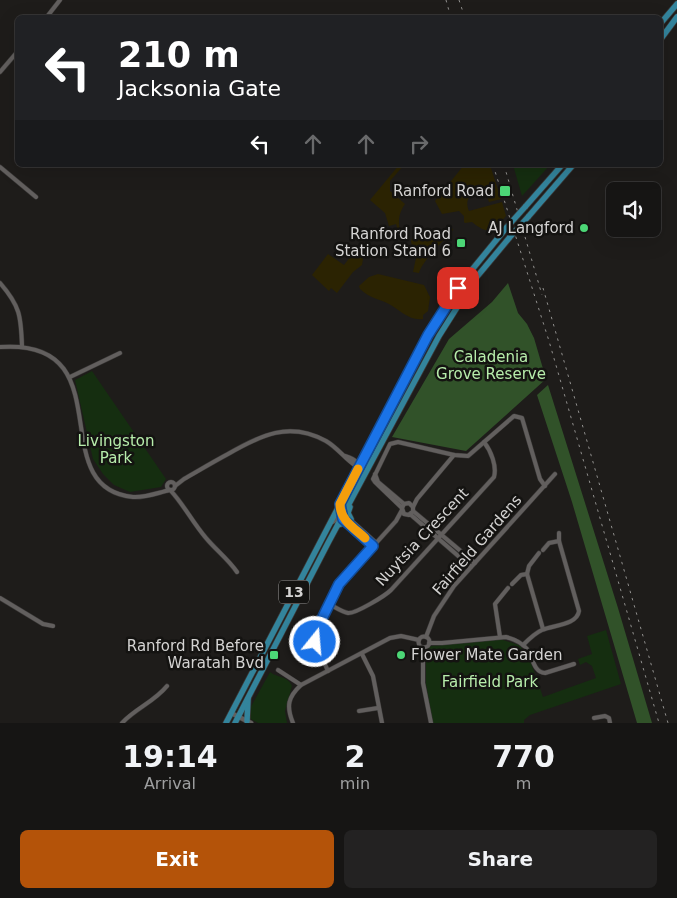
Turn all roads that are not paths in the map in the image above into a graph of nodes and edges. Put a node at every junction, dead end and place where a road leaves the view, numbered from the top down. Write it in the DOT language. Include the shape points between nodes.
graph roads {
  1 [pos="60,0"];
  2 [pos="675,0"];
  3 [pos="675,6"];
  4 [pos="48,15"];
  5 [pos="677,17"];
  6 [pos="663,20"];
  7 [pos="663,36"];
  8 [pos="15,54"];
  9 [pos="0,72"];
  10 [pos="0,167"];
  11 [pos="560,167"];
  12 [pos="571,167"];
  13 [pos="36,197"];
  14 [pos="0,283"];
  15 [pos="22,346"];
  16 [pos="0,347"];
  17 [pos="120,353"];
  18 [pos="70,377"];
  19 [pos="484,442"];
  20 [pos="448,454"];
  21 [pos="454,455"];
  22 [pos="375,456"];
  23 [pos="448,462"];
  24 [pos="359,465"];
  25 [pos="555,474"];
  26 [pos="363,479"];
  27 [pos="545,486"];
  28 [pos="172,488"];
  29 [pos="160,492"];
  30 [pos="355,493"];
  31 [pos="417,499"];
  32 [pos="340,504"];
  33 [pos="404,506"];
  34 [pos="410,512"];
  35 [pos="342,516"];
  36 [pos="350,519"];
  37 [pos="396,521"];
  38 [pos="338,524"];
  39 [pos="329,525"];
  40 [pos="352,527"];
  41 [pos="559,533"];
  42 [pos="439,536"];
  43 [pos="559,541"];
  44 [pos="374,544"];
  45 [pos="473,565"];
  46 [pos="238,572"];
  47 [pos="526,574"];
  48 [pos="512,584"];
  49 [pos="508,588"];
  50 [pos="0,598"];
  51 [pos="329,604"];
  52 [pos="54,626"];
  53 [pos="543,630"];
  54 [pos="426,637"];
  55 [pos="500,637"];
  56 [pos="419,640"];
  57 [pos="429,643"];
  58 [pos="523,645"];
  59 [pos="423,648"];
  60 [pos="362,654"];
  61 [pos="574,664"];
  62 [pos="278,670"];
  63 [pos="330,670"];
  64 [pos="301,685"];
  65 [pos="167,686"];
  66 [pos="248,697"];
  67 [pos="378,708"];
  68 [pos="359,711"];
  69 [pos="229,718"];
  70 [pos="594,718"];
  71 [pos="237,721"];
  72 [pos="249,722"];
  73 [pos="122,723"];
  74 [pos="293,723"];
  75 [pos="382,723"];
  76 [pos="431,723"];
  77 [pos="610,723"];
  1 -- 4 [label="street"];
  2 -- 3 [label="main road"];
  3 -- 6 [label="main road"];
  5 -- 7 [label="main road"];
  8 -- 9 [label="street"];
  10 -- 13 [label="street"];
  11 -- 24 [label="main road, 13, bridge" via="473,267 448,302"];
  12 -- 22 [label="main road, 13, bridge" via="475,279 456,306"];
  14 -- 15 [label="street" via="16,304"];
  15 -- 16 [label="street"];
  15 -- 18 [label="street" via="46,353 60,363"];
  17 -- 18 [label="street"];
  18 -- 29 [label="street" via="90,470 102,484 118,494 134,497"];
  19 -- 21 [label="street" via="468,456"];
  19 -- 27 [label="street" via="510,418 522,418"];
  19 -- 42 [label="street, Nuytsia Crescent" via="490,450 494,477"];
  20 -- 21 [label="street"];
  20 -- 23 [label="street"];
  20 -- 33 [label="street" via="394,442 390,444 375,474 378,482"];
  21 -- 23 [label="street"];
  22 -- 24 [label="street" via="366,464"];
  22 -- 26 [label="main road, 13"];
  23 -- 31 [label="street"];
  24 -- 26 [label="street"];
  24 -- 28 [label="street" via="354,465 327,442 314,436 282,431 259,437"];
  24 -- 32 [label="main road, 13"];
  25 -- 27 [label="street, Fairfield Gardens"];
  26 -- 30 [label="main road, 13"];
  27 -- 45 [label="street, Fairfield Gardens"];
  28 -- 29 [label="street"];
  28 -- 29 [label="street" via="167,488 167,485"];
  28 -- 46 [label="street" via="202,534"];
  30 -- 35 [label="main road, 13"];
  30 -- 36 [label="main road" via="348,510"];
  31 -- 33 [label="street"];
  31 -- 34 [label="street"];
  32 -- 35 [label="street"];
  32 -- 39 [label="main road, 13"];
  33 -- 34 [label="street"];
  33 -- 34 [label="street"];
  33 -- 37 [label="street"];
  34 -- 37 [label="street"];
  34 -- 42 [label="street"];
  35 -- 36 [label="street"];
  35 -- 38 [label="main road, 13"];
  35 -- 39 [label="street"];
  35 -- 40 [label="street"];
  36 -- 44 [label="street"];
  37 -- 44 [label="street"];
  38 -- 40 [label="main road"];
  38 -- 66 [label="main road, 13"];
  39 -- 69 [label="main road, 13"];
  40 -- 44 [label="street"];
  41 -- 43 [label="street"];
  42 -- 45 [label="street"];
  42 -- 51 [label="street, Nuytsia Crescent" via="382,596 352,612"];
  43 -- 47 [label="street" via="549,543"];
  43 -- 53 [label="street" via="579,611 574,620"];
  44 -- 51 [label="street" via="339,584"];
  45 -- 54 [label="street, Fairfield Gardens" via="443,600"];
  47 -- 48 [label="street"];
  47 -- 53 [label="street"];
  49 -- 55 [label="street" via="495,604"];
  50 -- 52 [label="street" via="43,624"];
  51 -- 63 [label="street" via="314,637"];
  53 -- 58 [label="street"];
  54 -- 56 [label="street"];
  54 -- 57 [label="street"];
  55 -- 57 [label="street"];
  55 -- 58 [label="street" via="514,639"];
  56 -- 59 [label="street"];
  56 -- 60 [label="street" via="401,636 390,638"];
  57 -- 59 [label="street"];
  58 -- 61 [label="street" via="541,673"];
  59 -- 76 [label="street" via="423,684"];
  60 -- 63 [label="street"];
  60 -- 67 [label="street" via="373,676"];
  62 -- 64 [label="street"];
  63 -- 64 [label="street"];
  64 -- 74 [label="street" via="289,702"];
  65 -- 73 [label="street" via="159,696"];
  66 -- 71 [label="main road, 13"];
  66 -- 72 [label="main road"];
  67 -- 68 [label="street"];
  67 -- 75 [label="street"];
  69 -- 71 [label="street"];
  70 -- 77 [label="street" via="605,716"];
  71 -- 72 [label="street"];
}
